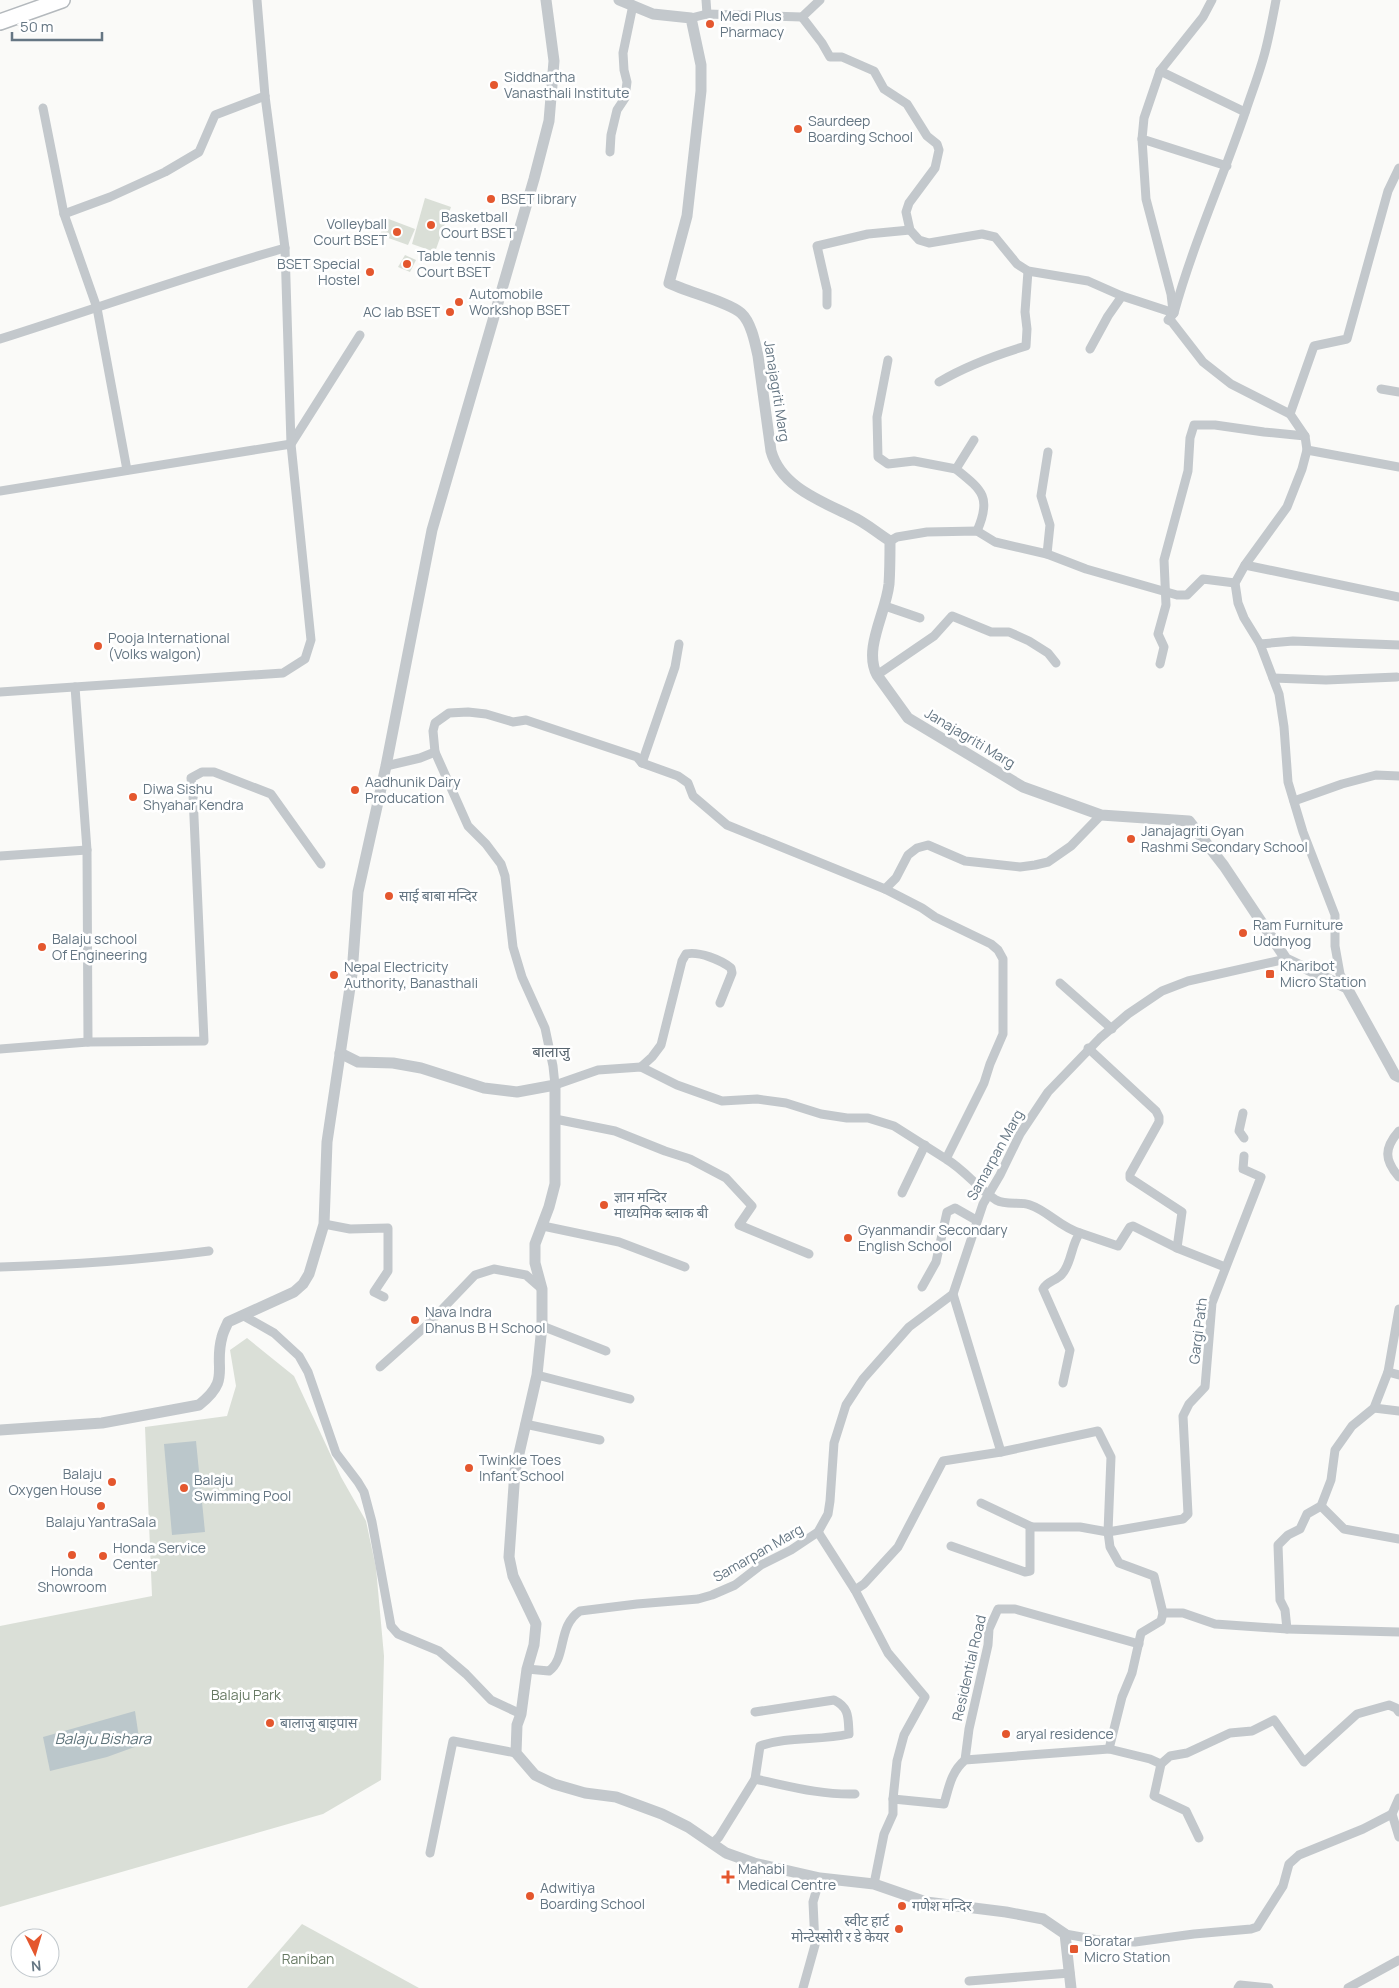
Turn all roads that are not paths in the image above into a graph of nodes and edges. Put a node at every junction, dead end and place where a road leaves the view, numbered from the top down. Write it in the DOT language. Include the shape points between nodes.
graph roads {
  1 [pos="62,0"];
  2 [pos="257,0"];
  3 [pos="546,0"];
  4 [pos="619,0"];
  5 [pos="706,0"];
  6 [pos="820,0"];
  7 [pos="1212,0"];
  8 [pos="1276,0"];
  9 [pos="633,5"];
  10 [pos="707,14"];
  11 [pos="802,17"];
  12 [pos="691,18"];
  13 [pos="0,22"];
  14 [pos="1160,71"];
  15 [pos="265,96"];
  16 [pos="43,108"];
  17 [pos="1245,112"];
  18 [pos="1142,139"];
  19 [pos="610,152"];
  20 [pos="1227,166"];
  21 [pos="1399,168"];
  22 [pos="64,214"];
  23 [pos="910,230"];
  24 [pos="285,248"];
  25 [pos="1028,271"];
  26 [pos="1122,296"];
  27 [pos="827,304"];
  28 [pos="97,308"];
  29 [pos="1174,313"];
  30 [pos="360,335"];
  31 [pos="0,339"];
  32 [pos="1090,349"];
  33 [pos="888,360"];
  34 [pos="939,382"];
  35 [pos="1381,389"];
  36 [pos="1399,392"];
  37 [pos="1290,414"];
  38 [pos="1305,436"];
  39 [pos="974,440"];
  40 [pos="291,444"];
  41 [pos="1307,450"];
  42 [pos="1048,452"];
  43 [pos="1399,466"];
  44 [pos="956,469"];
  45 [pos="127,470"];
  46 [pos="0,491"];
  47 [pos="976,530"];
  48 [pos="890,542"];
  49 [pos="1047,554"];
  50 [pos="1244,565"];
  51 [pos="1236,583"];
  52 [pos="1166,592"];
  53 [pos="1399,597"];
  54 [pos="885,606"];
  55 [pos="920,618"];
  56 [pos="679,644"];
  57 [pos="1260,644"];
  58 [pos="1399,645"];
  59 [pos="1056,663"];
  60 [pos="1160,664"];
  61 [pos="877,675"];
  62 [pos="1397,677"];
  63 [pos="1273,678"];
  64 [pos="75,687"];
  65 [pos="0,692"];
  66 [pos="435,752"];
  67 [pos="642,763"];
  68 [pos="386,766"];
  69 [pos="1399,776"];
  70 [pos="1294,801"];
  71 [pos="1102,814"];
  72 [pos="87,850"];
  73 [pos="0,856"];
  74 [pos="322,864"];
  75 [pos="885,889"];
  76 [pos="1286,959"];
  77 [pos="1060,983"];
  78 [pos="1347,988"];
  79 [pos="720,1002"];
  80 [pos="1112,1029"];
  81 [pos="88,1042"];
  82 [pos="1088,1048"];
  83 [pos="0,1049"];
  84 [pos="340,1052"];
  85 [pos="641,1067"];
  86 [pos="1399,1077"];
  87 [pos="554,1085"];
  88 [pos="1243,1113"];
  89 [pos="555,1119"];
  90 [pos="1399,1131"];
  91 [pos="1244,1138"];
  92 [pos="925,1145"];
  93 [pos="1244,1156"];
  94 [pos="946,1159"];
  95 [pos="1399,1177"];
  96 [pos="902,1193"];
  97 [pos="988,1194"];
  98 [pos="976,1220"];
  99 [pos="324,1224"];
  100 [pos="543,1226"];
  101 [pos="1080,1233"];
  102 [pos="1176,1248"];
  103 [pos="209,1251"];
  104 [pos="809,1254"];
  105 [pos="0,1267"];
  106 [pos="685,1267"];
  107 [pos="1225,1267"];
  108 [pos="922,1287"];
  109 [pos="542,1289"];
  110 [pos="953,1294"];
  111 [pos="384,1297"];
  112 [pos="1399,1309"];
  113 [pos="244,1316"];
  114 [pos="542,1326"];
  115 [pos="606,1351"];
  116 [pos="380,1367"];
  117 [pos="1388,1372"];
  118 [pos="537,1375"];
  119 [pos="1399,1375"];
  120 [pos="1063,1382"];
  121 [pos="630,1400"];
  122 [pos="1374,1408"];
  123 [pos="1399,1411"];
  124 [pos="525,1424"];
  125 [pos="0,1430"];
  126 [pos="600,1440"];
  127 [pos="1001,1452"];
  128 [pos="980,1503"];
  129 [pos="1321,1506"];
  130 [pos="1032,1527"];
  131 [pos="818,1532"];
  132 [pos="1108,1532"];
  133 [pos="1399,1539"];
  134 [pos="951,1546"];
  135 [pos="855,1590"];
  136 [pos="1163,1613"];
  137 [pos="1287,1630"];
  138 [pos="1399,1632"];
  139 [pos="1139,1644"];
  140 [pos="527,1670"];
  141 [pos="755,1712"];
  142 [pos="1399,1712"];
  143 [pos="521,1714"];
  144 [pos="1109,1750"];
  145 [pos="516,1753"];
  146 [pos="965,1760"];
  147 [pos="1161,1764"];
  148 [pos="755,1779"];
  149 [pos="855,1794"];
  150 [pos="1399,1798"];
  151 [pos="893,1799"];
  152 [pos="1392,1814"];
  153 [pos="1399,1837"];
  154 [pos="1199,1838"];
  155 [pos="712,1844"];
  156 [pos="430,1852"];
  157 [pos="820,1878"];
  158 [pos="874,1884"];
  159 [pos="1065,1934"];
  160 [pos="1399,1960"];
  161 [pos="1070,1973"];
  162 [pos="969,1981"];
  163 [pos="803,1988"];
  164 [pos="1071,1988"];
  165 [pos="1238,1988"];
  166 [pos="1269,1988"];
  167 [pos="1348,1988"];
  1 -- 13 [label="highway"];
  2 -- 15 [label="street"];
  3 -- 68 [label="street" via="554,61 549,121 432,530"];
  4 -- 9 [label="street"];
  5 -- 10 [label="street"];
  6 -- 11 [label="street"];
  7 -- 14 [label="street" via="1203,17"];
  8 -- 17 [label="street" via="1266,49"];
  9 -- 12 [label="street" via="653,14"];
  9 -- 19 [label="street" via="624,53 625,98 611,135"];
  10 -- 11 [label="street"];
  10 -- 12 [label="street"];
  11 -- 23 [label="street" via="830,57 842,57 874,71 884,89 907,104 927,136 936,144 939,150 935,168 906,212"];
  12 -- 48 [label="street, Janajagriti Marg" via="701,65 701,91 687,216 669,283 728,306 741,313 747,322 756,349 774,462 782,473 823,504 853,516"];
  14 -- 17 [label="street"];
  14 -- 18 [label="street" via="1144,118"];
  15 -- 22 [label="street" via="215,115 200,152 110,197"];
  15 -- 24 [label="street"];
  16 -- 22 [label="street"];
  17 -- 20 [label="street"];
  18 -- 20 [label="street"];
  18 -- 29 [label="street" via="1146,199"];
  20 -- 29 [label="street" via="1188,262"];
  21 -- 37 [label="street" via="1388,191 1348,339 1314,346"];
  22 -- 28 [label="street"];
  23 -- 25 [label="street" via="919,240 929,243 982,234 995,237 1017,264"];
  23 -- 27 [label="street" via="868,234 817,246"];
  24 -- 28 [label="street"];
  24 -- 40 [label="street"];
  25 -- 26 [label="street" via="1088,281"];
  25 -- 34 [label="street" via="1026,346 999,354"];
  26 -- 29 [label="street"];
  26 -- 32 [label="street"];
  28 -- 31 [label="street"];
  28 -- 45 [label="street"];
  29 -- 37 [label="street" via="1168,320 1203,362 1231,384"];
  30 -- 40 [label="street"];
  33 -- 44 [label="street" via="877,417 878,457 888,464 914,460"];
  35 -- 36 [label="street"];
  37 -- 38 [label="street"];
  38 -- 41 [label="street"];
  38 -- 52 [label="street" via="1194,425 1188,471 1164,560"];
  39 -- 44 [label="street"];
  40 -- 45 [label="street"];
  40 -- 64 [label="street" via="311,640 306,659 283,673"];
  41 -- 43 [label="street"];
  41 -- 50 [label="street" via="1288,508"];
  42 -- 49 [label="street" via="1041,496 1050,525"];
  44 -- 47 [label="street" via="980,491 985,502"];
  45 -- 46 [label="street"];
  47 -- 48 [label="street" via="927,532 897,537"];
  47 -- 49 [label="street" via="995,542"];
  48 -- 54 [label="street, Janajagriti Marg"];
  49 -- 52 [label="street" via="1086,570"];
  50 -- 51 [label="street"];
  50 -- 53 [label="street"];
  51 -- 52 [label="street" via="1203,579 1186,595"];
  51 -- 57 [label="street" via="1238,603"];
  52 -- 60 [label="street" via="1158,634 1164,647"];
  54 -- 55 [label="street"];
  54 -- 61 [label="street, Janajagriti Marg" via="871,652"];
  56 -- 67 [label="street" via="675,667"];
  57 -- 58 [label="street" via="1294,641"];
  57 -- 63 [label="street"];
  59 -- 61 [label="street" via="1048,653 1029,641 1009,632 991,632 952,616 934,636"];
  61 -- 71 [label="street, Janajagriti Marg" via="908,718 1023,787"];
  62 -- 63 [label="street"];
  63 -- 70 [label="street" via="1279,694 1288,782"];
  64 -- 65 [label="street"];
  64 -- 72 [label="street"];
  66 -- 67 [label="street" via="435,723 449,713 468,712 513,722 539,722 637,757"];
  66 -- 68 [label="street"];
  66 -- 87 [label="street" via="468,826 501,864 513,947 522,977 545,1028"];
  67 -- 75 [label="street" via="688,783 692,796 727,825"];
  68 -- 84 [label="street" via="358,892 352,974"];
  69 -- 70 [label="street" via="1376,775"];
  70 -- 78 [label="street" via="1335,915 1335,946 1340,974"];
  71 -- 75 [label="street" via="1067,849 1048,862 1035,865 1020,867 965,861 928,846 917,848"];
  71 -- 76 [label="street, Janajagriti Marg" via="1189,821 1224,866"];
  72 -- 73 [label="street"];
  72 -- 81 [label="street"];
  74 -- 81 [label="street" via="270,794 214,772 202,772 191,778 204,1041"];
  75 -- 94 [label="street" via="935,918 992,944 1003,959 1003,1034 984,1083"];
  76 -- 78 [label="street"];
  76 -- 80 [label="street, Samarpan Marg" via="1162,990"];
  77 -- 80 [label="street"];
  78 -- 86 [label="street" via="1388,1064"];
  79 -- 85 [label="street" via="732,974 731,968 693,953 686,954 661,1045"];
  80 -- 82 [label="street, Samarpan Marg"];
  81 -- 83 [label="street"];
  82 -- 97 [label="street, Samarpan Marg" via="1048,1092 1020,1134"];
  82 -- 102 [label="street" via="1159,1117 1130,1174 1132,1181 1182,1212"];
  84 -- 87 [label="street" via="358,1062 420,1068 484,1088 517,1092"];
  84 -- 99 [label="street" via="327,1142"];
  85 -- 87 [label="street" via="598,1070"];
  85 -- 92 [label="street" via="676,1085 722,1101 757,1099 786,1103 820,1114 868,1118 894,1126"];
  87 -- 89 [label="street"];
  88 -- 91 [label="street" via="1239,1131"];
  89 -- 100 [label="street" via="555,1184"];
  89 -- 104 [label="street" via="615,1130 690,1159 726,1178 752,1206 739,1225"];
  90 -- 95 [label="street" via="1392,1139 1387,1155 1391,1168"];
  92 -- 94 [label="street"];
  92 -- 96 [label="street"];
  93 -- 107 [label="street, Gargi Path" via="1243,1169 1261,1177"];
  94 -- 97 [label="street"];
  97 -- 98 [label="street, Samarpan Marg"];
  97 -- 101 [label="street" via="999,1202 1029,1204"];
  98 -- 108 [label="street" via="955,1208 947,1212 936,1262"];
  98 -- 110 [label="street, Samarpan Marg"];
  99 -- 111 [label="street" via="350,1229 388,1228 388,1271 374,1292"];
  99 -- 113 [label="street" via="303,1284 294,1292"];
  100 -- 106 [label="street" via="619,1242"];
  100 -- 109 [label="street" via="535,1244 535,1263"];
  101 -- 102 [label="street" via="1118,1246 1133,1226"];
  101 -- 120 [label="street" via="1061,1275 1042,1289 1070,1350"];
  102 -- 107 [label="street"];
  103 -- 105 [label="street" via="140,1260"];
  107 -- 132 [label="street, Gargi Path" via="1212,1303 1205,1387 1183,1416 1188,1514 1183,1520"];
  109 -- 114 [label="street"];
  109 -- 116 [label="street" via="526,1275 494,1269 475,1275 428,1325"];
  110 -- 127 [label="street"];
  110 -- 131 [label="street, Samarpan Marg" via="909,1327 863,1379 846,1405 834,1443 828,1514"];
  112 -- 117 [label="street"];
  113 -- 125 [label="street" via="228,1322 222,1337 218,1384 199,1405 102,1423"];
  113 -- 143 [label="street" via="274,1333 299,1356 308,1372 336,1452 364,1492 391,1626 398,1634 439,1651 491,1700"];
  114 -- 115 [label="street"];
  114 -- 118 [label="street"];
  117 -- 119 [label="street"];
  117 -- 122 [label="street"];
  118 -- 121 [label="street"];
  118 -- 124 [label="street"];
  122 -- 123 [label="street"];
  122 -- 129 [label="street" via="1352,1426 1335,1450 1331,1480"];
  124 -- 126 [label="street"];
  124 -- 140 [label="street" via="515,1471 509,1557 513,1576 536,1624"];
  127 -- 132 [label="street" via="1098,1431 1111,1456"];
  127 -- 135 [label="street" via="943,1460 898,1547"];
  128 -- 130 [label="street"];
  129 -- 133 [label="street" via="1344,1529"];
  129 -- 137 [label="street" via="1307,1514 1300,1529 1278,1545 1280,1600 1285,1610"];
  130 -- 132 [label="street" via="1080,1527"];
  130 -- 134 [label="street" via="1030,1571"];
  131 -- 135 [label="street"];
  131 -- 140 [label="street, Samarpan Marg" via="761,1565 735,1585 712,1595 580,1611 573,1616 564,1632 555,1666 549,1671"];
  132 -- 136 [label="street" via="1110,1547 1119,1563 1154,1576"];
  135 -- 151 [label="street" via="888,1653 925,1697 904,1735 896,1761"];
  136 -- 137 [label="street" via="1183,1613 1215,1624"];
  136 -- 139 [label="street" via="1161,1621 1141,1633"];
  137 -- 138 [label="street"];
  139 -- 144 [label="street"];
  139 -- 146 [label="street, Residential Road" via="1015,1609 998,1609 989,1629"];
  140 -- 143 [label="street"];
  141 -- 148 [label="street" via="834,1700 843,1704 848,1714 849,1734 760,1746"];
  142 -- 147 [label="street" via="1389,1705 1357,1714 1304,1762 1274,1720 1252,1731 1230,1733 1187,1753 1170,1756"];
  143 -- 145 [label="street" via="517,1725"];
  144 -- 146 [label="street"];
  144 -- 147 [label="street"];
  145 -- 155 [label="street" via="535,1775 554,1784 616,1797 662,1814"];
  145 -- 156 [label="street" via="453,1741"];
  146 -- 151 [label="street" via="951,1777 944,1804"];
  147 -- 154 [label="street" via="1154,1796 1186,1811"];
  148 -- 149 [label="street" via="811,1792"];
  148 -- 155 [label="street"];
  150 -- 152 [label="street"];
  151 -- 158 [label="street" via="893,1814 884,1834"];
  152 -- 153 [label="street"];
  152 -- 159 [label="street" via="1300,1855 1289,1864 1283,1886 1257,1927 1135,1942 1104,1941"];
  155 -- 157 [label="street" via="754,1863"];
  157 -- 158 [label="street"];
  157 -- 163 [label="street" via="813,1902 815,1945"];
  158 -- 159 [label="street" via="926,1902 1043,1919"];
  159 -- 161 [label="street"];
  160 -- 167 [label="street"];
  161 -- 162 [label="street"];
  161 -- 164 [label="street"];
  165 -- 166 [label="street" via="1240,1985"];
}
